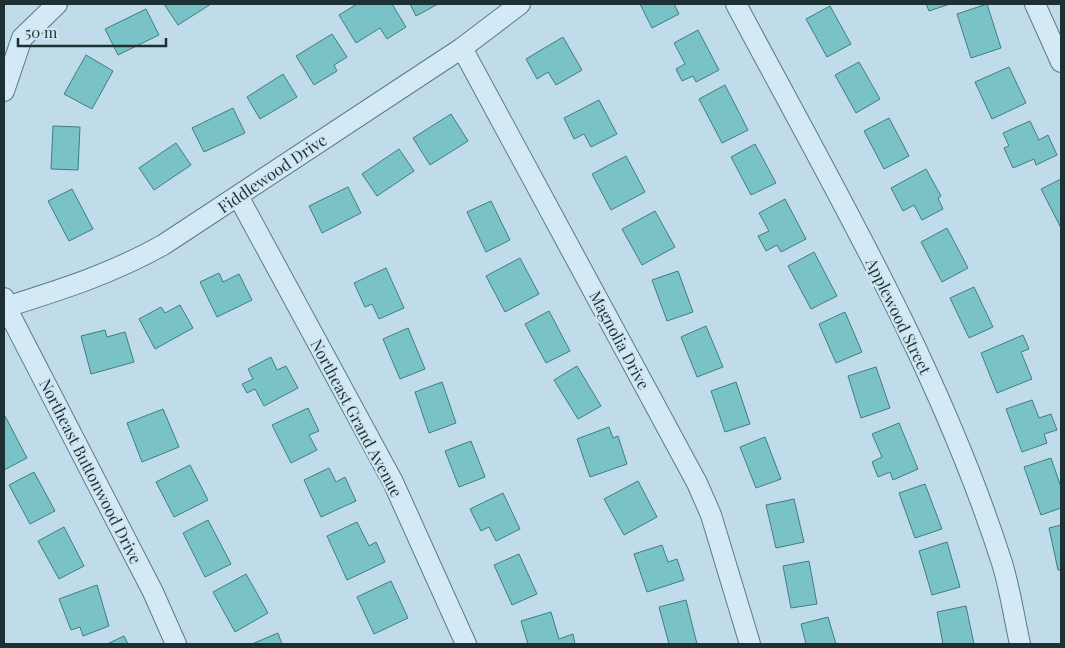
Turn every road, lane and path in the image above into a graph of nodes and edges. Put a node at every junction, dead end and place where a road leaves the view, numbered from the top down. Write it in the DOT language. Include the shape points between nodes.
graph roads {
  1 [pos="57,4"];
  2 [pos="520,4"];
  3 [pos="736,4"];
  4 [pos="1035,4"];
  5 [pos="462,48"];
  6 [pos="1061,62"];
  7 [pos="4,91"];
  8 [pos="238,196"];
  9 [pos="5,302"];
  10 [pos="176,644"];
  11 [pos="466,644"];
  12 [pos="750,644"];
  13 [pos="1020,644"];
  1 -- 7 [label="street" via="22,38"];
  2 -- 5 [label="street, Fiddlewood Drive"];
  3 -- 13 [label="street, Applewood Street" via="878,271 942,405 1002,565"];
  4 -- 6 [label="street"];
  5 -- 8 [label="street, Fiddlewood Drive"];
  5 -- 12 [label="street, Magnolia Drive" via="697,483 711,515"];
  8 -- 9 [label="street, Fiddlewood Drive" via="126,266 88,282"];
  8 -- 11 [label="street, Northeast Grand Avenue" via="393,482"];
  9 -- 10 [label="street, Northeast Buttonwood Drive" via="153,592"];
}
